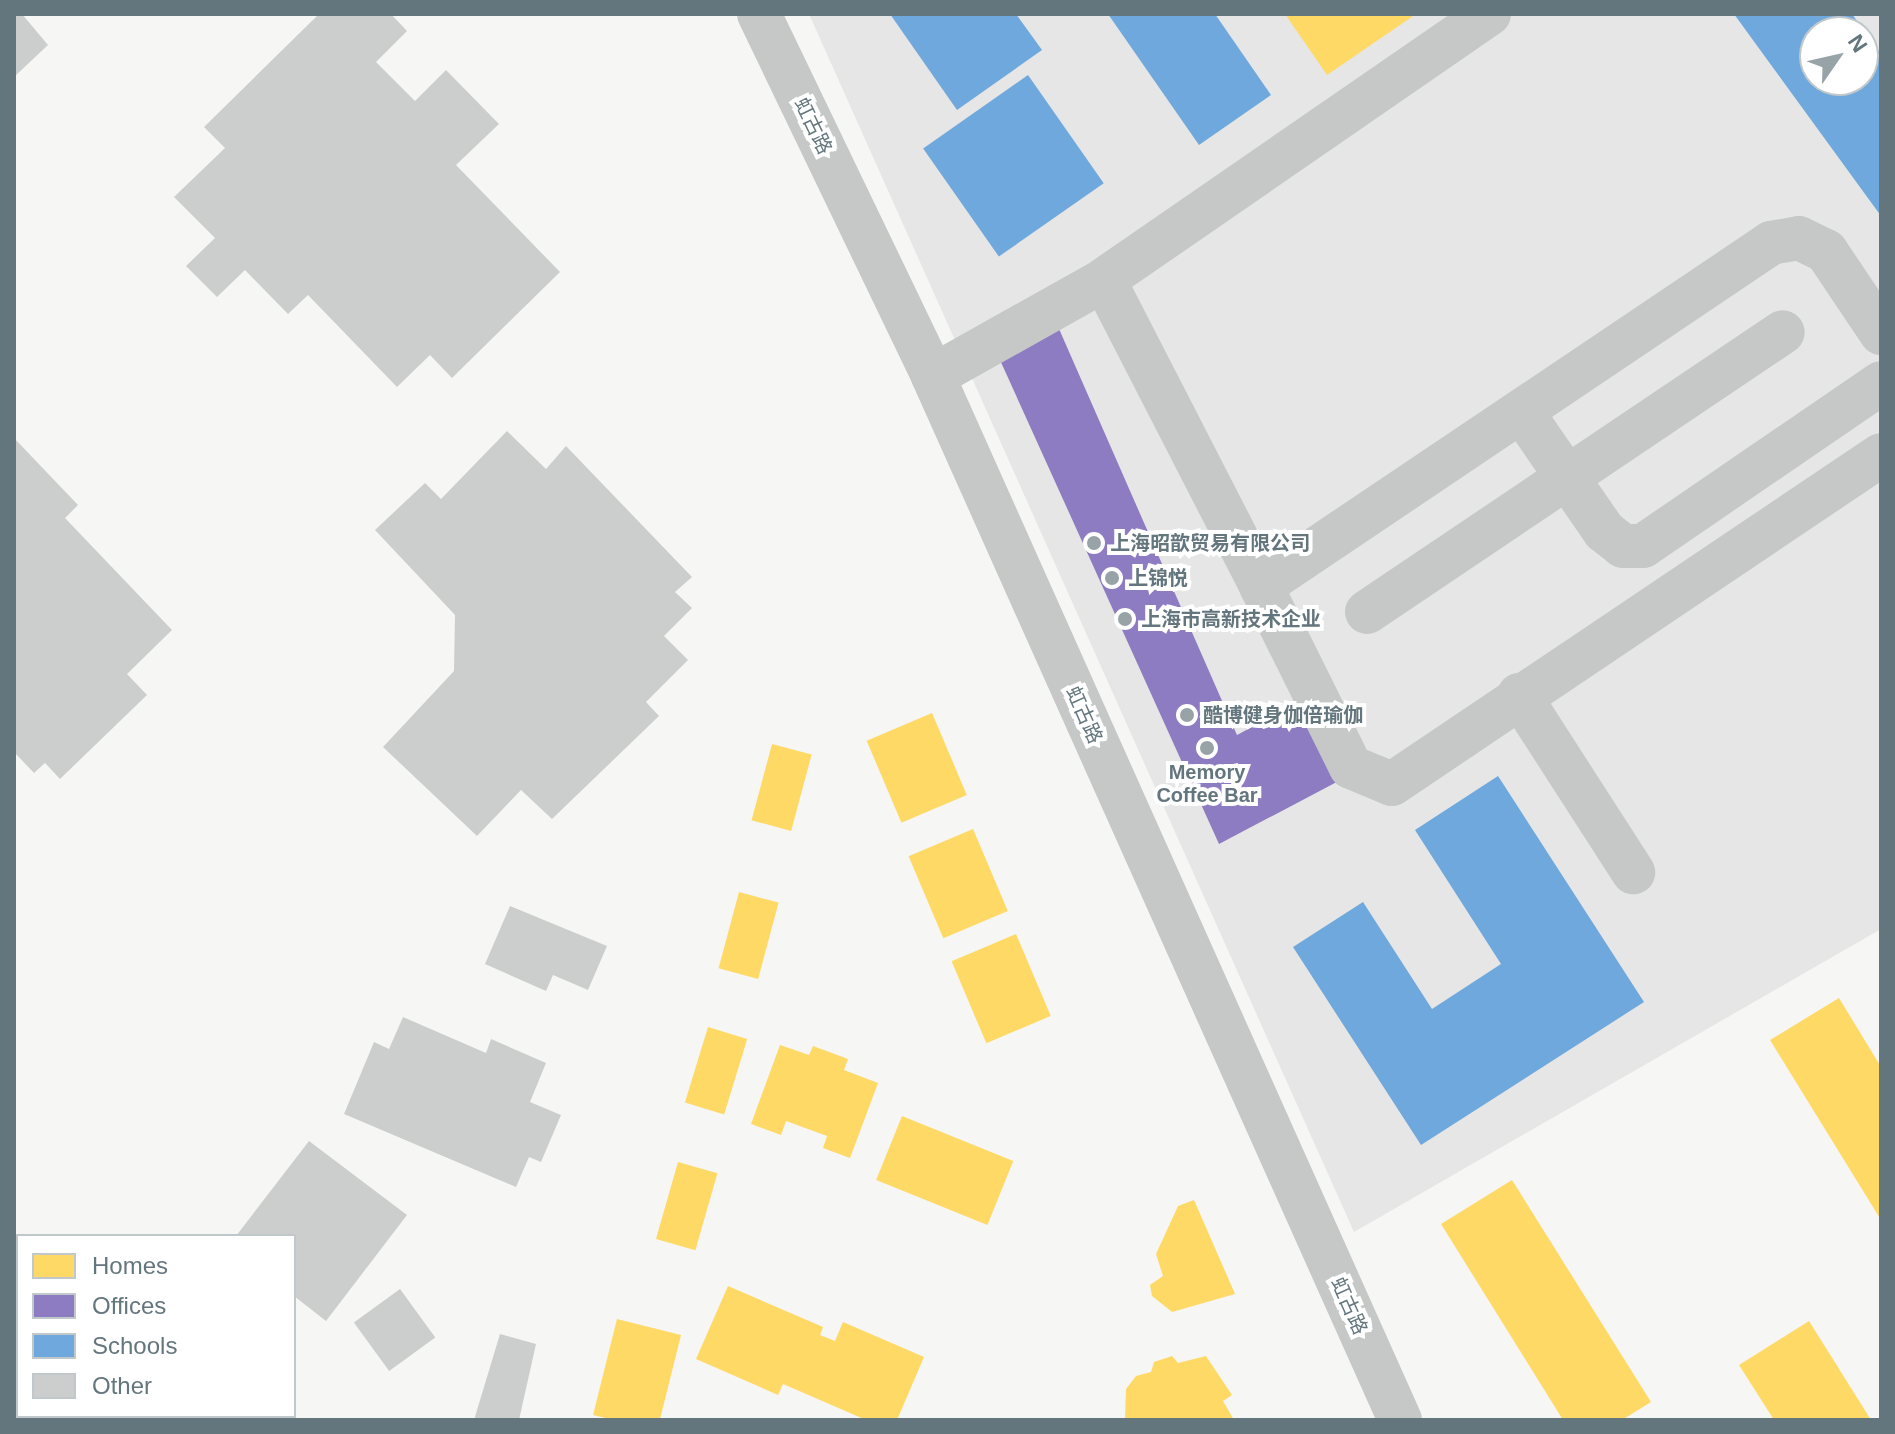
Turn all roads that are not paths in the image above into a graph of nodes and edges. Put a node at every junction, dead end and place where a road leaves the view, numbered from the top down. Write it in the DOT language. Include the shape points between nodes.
graph roads {
  1 [pos="759,14"];
  2 [pos="1489,14"];
  3 [pos="1104,280"];
  4 [pos="1783,332"];
  5 [pos="1881,333"];
  6 [pos="933,376"];
  7 [pos="1881,383"];
  8 [pos="1522,412"];
  9 [pos="1881,455"];
  10 [pos="1567,480"];
  11 [pos="1261,586"];
  12 [pos="1367,612"];
  13 [pos="1519,695"];
  14 [pos="1633,872"];
  15 [pos="1400,1420"];
  1 -- 6 [label="street, 虹古路"];
  2 -- 3 [label="street"];
  3 -- 6 [label="street"];
  3 -- 11 [label="street"];
  4 -- 10 [label="street"];
  5 -- 8 [label="street" via="1826,251 1799,238 1771,243"];
  6 -- 15 [label="street, 虹古路"];
  7 -- 10 [label="street" via="1643,546 1623,546 1604,531"];
  8 -- 10 [label="street"];
  8 -- 11 [label="street"];
  9 -- 13 [label="street"];
  10 -- 12 [label="street"];
  11 -- 13 [label="street" via="1351,767 1392,784"];
  13 -- 14 [label="street"];
}
